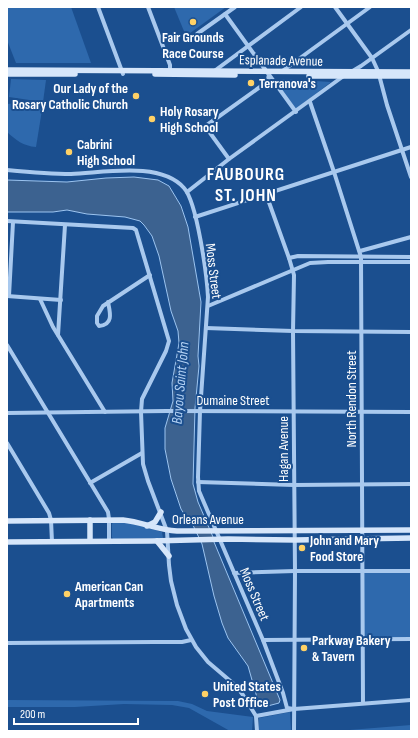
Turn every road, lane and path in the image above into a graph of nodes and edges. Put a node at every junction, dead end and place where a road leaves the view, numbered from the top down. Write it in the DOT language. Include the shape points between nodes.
graph roads {
  1 [pos="98,7"];
  2 [pos="148,7"];
  3 [pos="235,7"];
  4 [pos="301,7"];
  5 [pos="335,7"];
  6 [pos="370,7"];
  7 [pos="225,14"];
  8 [pos="347,23"];
  9 [pos="411,30"];
  10 [pos="197,34"];
  11 [pos="248,46"];
  12 [pos="372,58"];
  13 [pos="7,70"];
  14 [pos="31,72"];
  15 [pos="122,72"];
  16 [pos="170,72"];
  17 [pos="280,72"];
  18 [pos="350,72"];
  19 [pos="411,72"];
  20 [pos="213,73"];
  21 [pos="268,73"];
  22 [pos="7,74"];
  23 [pos="379,74"];
  24 [pos="344,76"];
  25 [pos="411,76"];
  26 [pos="310,102"];
  27 [pos="296,112"];
  28 [pos="205,126"];
  29 [pos="200,130"];
  30 [pos="411,147"];
  31 [pos="402,150"];
  32 [pos="230,159"];
  33 [pos="7,170"];
  34 [pos="334,172"];
  35 [pos="411,177"];
  36 [pos="187,192"];
  37 [pos="266,194"];
  38 [pos="195,217"];
  39 [pos="7,222"];
  40 [pos="13,222"];
  41 [pos="65,225"];
  42 [pos="411,237"];
  43 [pos="360,251"];
  44 [pos="411,257"];
  45 [pos="289,258"];
  46 [pos="361,259"];
  47 [pos="411,262"];
  48 [pos="293,270"];
  49 [pos="150,275"];
  50 [pos="8,296"];
  51 [pos="40,299"];
  52 [pos="61,300"];
  53 [pos="108,302"];
  54 [pos="208,306"];
  55 [pos="206,328"];
  56 [pos="293,331"];
  57 [pos="362,332"];
  58 [pos="411,332"];
  59 [pos="58,335"];
  60 [pos="7,345"];
  61 [pos="198,411"];
  62 [pos="105,412"];
  63 [pos="141,412"];
  64 [pos="294,412"];
  65 [pos="362,412"];
  66 [pos="411,412"];
  67 [pos="7,413"];
  68 [pos="48,413"];
  69 [pos="7,443"];
  70 [pos="142,453"];
  71 [pos="198,482"];
  72 [pos="90,483"];
  73 [pos="411,484"];
  74 [pos="294,485"];
  75 [pos="362,485"];
  76 [pos="161,512"];
  77 [pos="51,520"];
  78 [pos="90,520"];
  79 [pos="109,520"];
  80 [pos="7,521"];
  81 [pos="148,526"];
  82 [pos="363,530"];
  83 [pos="411,530"];
  84 [pos="167,531"];
  85 [pos="214,531"];
  86 [pos="295,531"];
  87 [pos="411,538"];
  88 [pos="217,539"];
  89 [pos="363,539"];
  90 [pos="295,540"];
  91 [pos="90,541"];
  92 [pos="109,541"];
  93 [pos="157,541"];
  94 [pos="168,541"];
  95 [pos="7,542"];
  96 [pos="52,542"];
  97 [pos="168,556"];
  98 [pos="295,571"];
  99 [pos="363,571"];
  100 [pos="411,571"];
  101 [pos="234,573"];
  102 [pos="411,639"];
  103 [pos="191,640"];
  104 [pos="262,640"];
  105 [pos="363,640"];
  106 [pos="295,641"];
  107 [pos="7,643"];
  108 [pos="411,700"];
  109 [pos="363,704"];
  110 [pos="294,709"];
  111 [pos="256,716"];
  112 [pos="257,731"];
  113 [pos="294,731"];
  1 -- 15 [label="street"];
  2 -- 16 [label="street" via="170,65"];
  3 -- 7 [label="street"];
  4 -- 11 [label="street"];
  5 -- 8 [label="street"];
  6 -- 8 [label="street"];
  7 -- 10 [label="street"];
  7 -- 11 [label="street"];
  8 -- 12 [label="street"];
  8 -- 17 [label="street"];
  9 -- 12 [label="street"];
  11 -- 20 [label="street"];
  11 -- 21 [label="street"];
  12 -- 18 [label="street"];
  12 -- 23 [label="street"];
  13 -- 14 [label="street, Esplanade Avenue"];
  14 -- 15 [label="street, Esplanade Avenue"];
  14 -- 22 [label="street, Esplanade Avenue"];
  15 -- 16 [label="street, Esplanade Avenue"];
  16 -- 20 [label="street, Esplanade Avenue"];
  17 -- 18 [label="street, Esplanade Avenue"];
  17 -- 21 [label="street, Esplanade Avenue"];
  18 -- 23 [label="street, Esplanade Avenue"];
  18 -- 24 [label="street"];
  19 -- 23 [label="street, Esplanade Avenue"];
  20 -- 21 [label="street, Esplanade Avenue"];
  21 -- 24 [label="street, Esplanade Avenue"];
  21 -- 27 [label="street"];
  21 -- 28 [label="street" via="267,82"];
  23 -- 24 [label="street, Esplanade Avenue"];
  23 -- 25 [label="street, Esplanade Avenue"];
  23 -- 31 [label="street"];
  24 -- 26 [label="street"];
  26 -- 27 [label="street"];
  26 -- 34 [label="street, North Rendon Street"];
  27 -- 32 [label="street"];
  28 -- 29 [label="street"];
  28 -- 32 [label="street"];
  30 -- 31 [label="street"];
  31 -- 34 [label="street"];
  31 -- 35 [label="street"];
  32 -- 36 [label="street"];
  33 -- 36 [label="street, Moss Street" via="71,174 106,170 148,172 169,177"];
  34 -- 37 [label="street"];
  34 -- 43 [label="street, North Rendon Street"];
  36 -- 38 [label="street, Moss Street"];
  37 -- 38 [label="street"];
  37 -- 45 [label="street, Hagan Avenue"];
  38 -- 54 [label="street, Moss Street" via="207,285"];
  39 -- 40 [label="street"];
  40 -- 41 [label="street"];
  40 -- 50 [label="street"];
  41 -- 49 [label="street" via="134,228"];
  41 -- 52 [label="street"];
  42 -- 43 [label="street"];
  43 -- 46 [label="street, North Rendon Street"];
  44 -- 46 [label="street"];
  45 -- 46 [label="street" via="298,256"];
  45 -- 48 [label="street, Hagan Avenue"];
  46 -- 47 [label="street"];
  46 -- 48 [label="street" via="310,263"];
  46 -- 57 [label="street, North Rendon Street"];
  48 -- 54 [label="street"];
  48 -- 56 [label="street, Hagan Avenue"];
  49 -- 53 [label="street"];
  49 -- 63 [label="street" via="169,341 142,399"];
  50 -- 51 [label="street"];
  51 -- 52 [label="street"];
  51 -- 59 [label="street"];
  52 -- 59 [label="street"];
  53 -- 53 [label="street" via="110,321 99,326 97,323 100,310"];
  54 -- 55 [label="street, Moss Street"];
  55 -- 56 [label="street"];
  55 -- 61 [label="street, Moss Street"];
  56 -- 57 [label="street"];
  56 -- 64 [label="street, Hagan Avenue"];
  57 -- 58 [label="street"];
  57 -- 65 [label="street, North Rendon Street"];
  59 -- 62 [label="street"];
  60 -- 68 [label="street"];
  61 -- 63 [label="street, Dumaine Street"];
  61 -- 64 [label="street, Dumaine Street"];
  61 -- 71 [label="street, Moss Street"];
  62 -- 63 [label="street, Dumaine Street"];
  62 -- 68 [label="street, Dumaine Street"];
  63 -- 70 [label="street"];
  64 -- 65 [label="street, Dumaine Street"];
  64 -- 74 [label="street, Hagan Avenue"];
  65 -- 66 [label="street, Dumaine Street"];
  65 -- 75 [label="street, North Rendon Street"];
  67 -- 68 [label="street, Dumaine Street"];
  68 -- 72 [label="street"];
  69 -- 77 [label="street" via="50,513"];
  70 -- 72 [label="street"];
  70 -- 76 [label="street" via="148,481"];
  71 -- 74 [label="street"];
  71 -- 85 [label="street, Moss Street" via="200,495"];
  72 -- 79 [label="street" via="108,512"];
  73 -- 75 [label="street"];
  74 -- 75 [label="street"];
  74 -- 86 [label="street, Hagan Avenue"];
  75 -- 82 [label="street, North Rendon Street"];
  76 -- 81 [label="street"];
  76 -- 84 [label="street"];
  77 -- 78 [label="street, Orleans Avenue"];
  77 -- 80 [label="street, Orleans Avenue"];
  77 -- 96 [label="street"];
  78 -- 79 [label="street, Orleans Avenue"];
  78 -- 91 [label="street"];
  79 -- 81 [label="street, Orleans Avenue" via="130,521"];
  79 -- 92 [label="street"];
  81 -- 84 [label="street, Orleans Avenue"];
  82 -- 83 [label="street, Orleans Avenue"];
  82 -- 86 [label="street, Orleans Avenue"];
  82 -- 89 [label="street, North Rendon Street"];
  84 -- 85 [label="street, Orleans Avenue"];
  84 -- 94 [label="street"];
  85 -- 86 [label="street, Orleans Avenue"];
  85 -- 88 [label="street, Moss Street"];
  86 -- 90 [label="street, Hagan Avenue"];
  87 -- 89 [label="street, Orleans Avenue"];
  88 -- 90 [label="street, Orleans Avenue"];
  88 -- 94 [label="street, Orleans Avenue"];
  88 -- 101 [label="street, Moss Street"];
  89 -- 90 [label="street, Orleans Avenue"];
  89 -- 99 [label="street, North Rendon Street"];
  90 -- 98 [label="street, Hagan Avenue"];
  91 -- 92 [label="street, Orleans Avenue"];
  91 -- 96 [label="street, Orleans Avenue"];
  92 -- 93 [label="street, Orleans Avenue"];
  93 -- 94 [label="street, Orleans Avenue"];
  93 -- 97 [label="street"];
  94 -- 97 [label="street"];
  95 -- 96 [label="street, Orleans Avenue"];
  97 -- 103 [label="street" via="175,599"];
  98 -- 99 [label="street"];
  98 -- 101 [label="street"];
  98 -- 106 [label="street, Hagan Avenue"];
  99 -- 100 [label="street"];
  99 -- 105 [label="street, North Rendon Street"];
  101 -- 104 [label="street, Moss Street"];
  102 -- 105 [label="street"];
  103 -- 107 [label="street"];
  103 -- 111 [label="street" via="208,662 235,685"];
  104 -- 106 [label="street"];
  104 -- 110 [label="street, Moss Street" via="287,708"];
  105 -- 106 [label="street"];
  105 -- 109 [label="street, North Rendon Street"];
  106 -- 110 [label="street, Hagan Avenue"];
  108 -- 109 [label="street"];
  109 -- 110 [label="street"];
  110 -- 111 [label="street"];
  110 -- 113 [label="street, Hagan Avenue"];
  111 -- 112 [label="street"];
}
